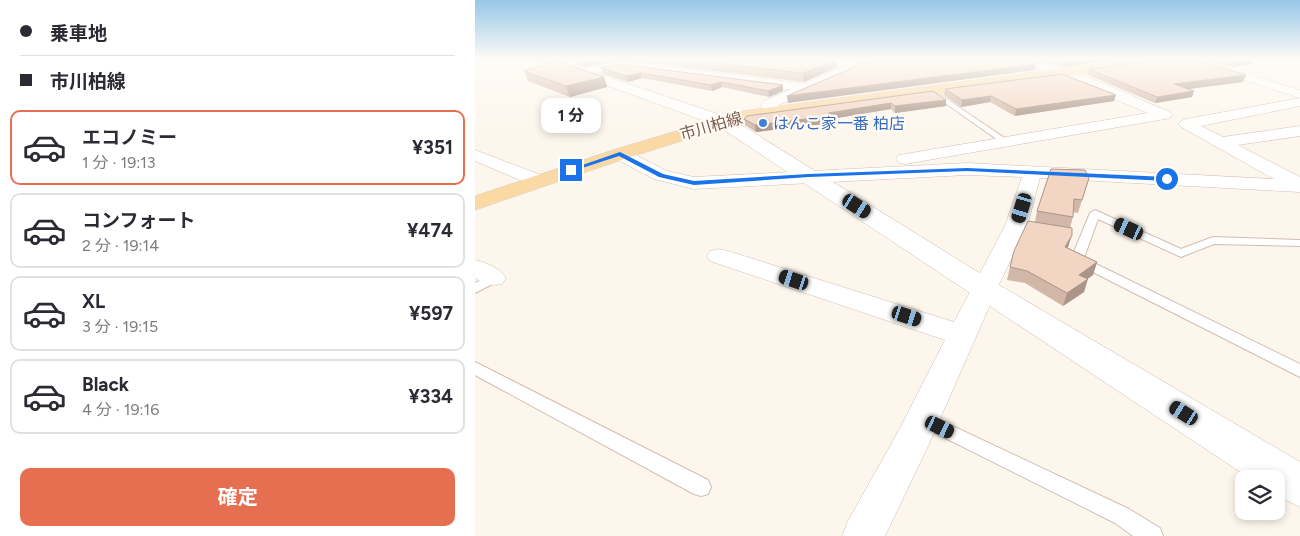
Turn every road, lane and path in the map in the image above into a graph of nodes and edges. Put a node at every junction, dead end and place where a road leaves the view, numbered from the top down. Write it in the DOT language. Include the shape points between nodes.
graph roads {
  1 [pos="615,84"];
  2 [pos="777,84"];
  3 [pos="817,84"];
  4 [pos="977,84"];
  5 [pos="1089,84"];
  6 [pos="1266,84"];
  7 [pos="808,88"];
  8 [pos="931,90"];
  9 [pos="1300,94"];
  10 [pos="1300,102"];
  11 [pos="771,112"];
  12 [pos="1164,115"];
  13 [pos="724,122"];
  14 [pos="1186,124"];
  15 [pos="1300,131"];
  16 [pos="1005,141"];
  17 [pos="1223,142"];
  18 [pos="620,154"];
  19 [pos="475,155"];
  20 [pos="1033,172"];
  21 [pos="851,174"];
  22 [pos="809,176"];
  23 [pos="539,181"];
  24 [pos="1300,186"];
  25 [pos="475,203"];
  26 [pos="1300,243"];
  27 [pos="719,256"];
  28 [pos="984,289"];
  29 [pos="963,335"];
  30 [pos="475,368"];
  31 [pos="1300,371"];
  32 [pos="923,419"];
  33 [pos="1300,486"];
  34 [pos="701,487"];
  35 [pos="863,536"];
  36 [pos="1151,536"];
  1 -- 13 [label="street"];
  2 -- 7 [label="street"];
  3 -- 7 [label="street"];
  4 -- 8 [label="main road, 市川柏線"];
  5 -- 12 [label="street"];
  6 -- 9 [label="street"];
  7 -- 11 [label="street" via="769,104"];
  8 -- 11 [label="main road, 市川柏線"];
  8 -- 16 [label="lane"];
  10 -- 14 [label="street"];
  11 -- 13 [label="main road, 市川柏線"];
  12 -- 14 [label="street"];
  12 -- 16 [label="street"];
  13 -- 18 [label="main road, 市川柏線"];
  13 -- 22 [label="street"];
  14 -- 17 [label="street"];
  15 -- 17 [label="street"];
  16 -- 21 [label="street" via="889,161"];
  17 -- 24 [label="street"];
  18 -- 22 [label="street" via="661,175 694,183"];
  18 -- 23 [label="main road, 市川柏線"];
  19 -- 23 [label="street"];
  20 -- 21 [label="street" via="967,169"];
  20 -- 24 [label="street"];
  20 -- 28 [label="street" via="1021,227"];
  21 -- 22 [label="street"];
  22 -- 28 [label="street"];
  23 -- 25 [label="main road, 市川柏線"];
  26 -- 31 [label="lane" via="1213,240 1181,253 1095,213 1080,238 1077,259"];
  27 -- 29 [label="street"];
  28 -- 29 [label="street"];
  28 -- 33 [label="street"];
  29 -- 32 [label="street"];
  30 -- 34 [label="lane"];
  32 -- 35 [label="street"];
  32 -- 36 [label="lane" via="1121,516"];
}
